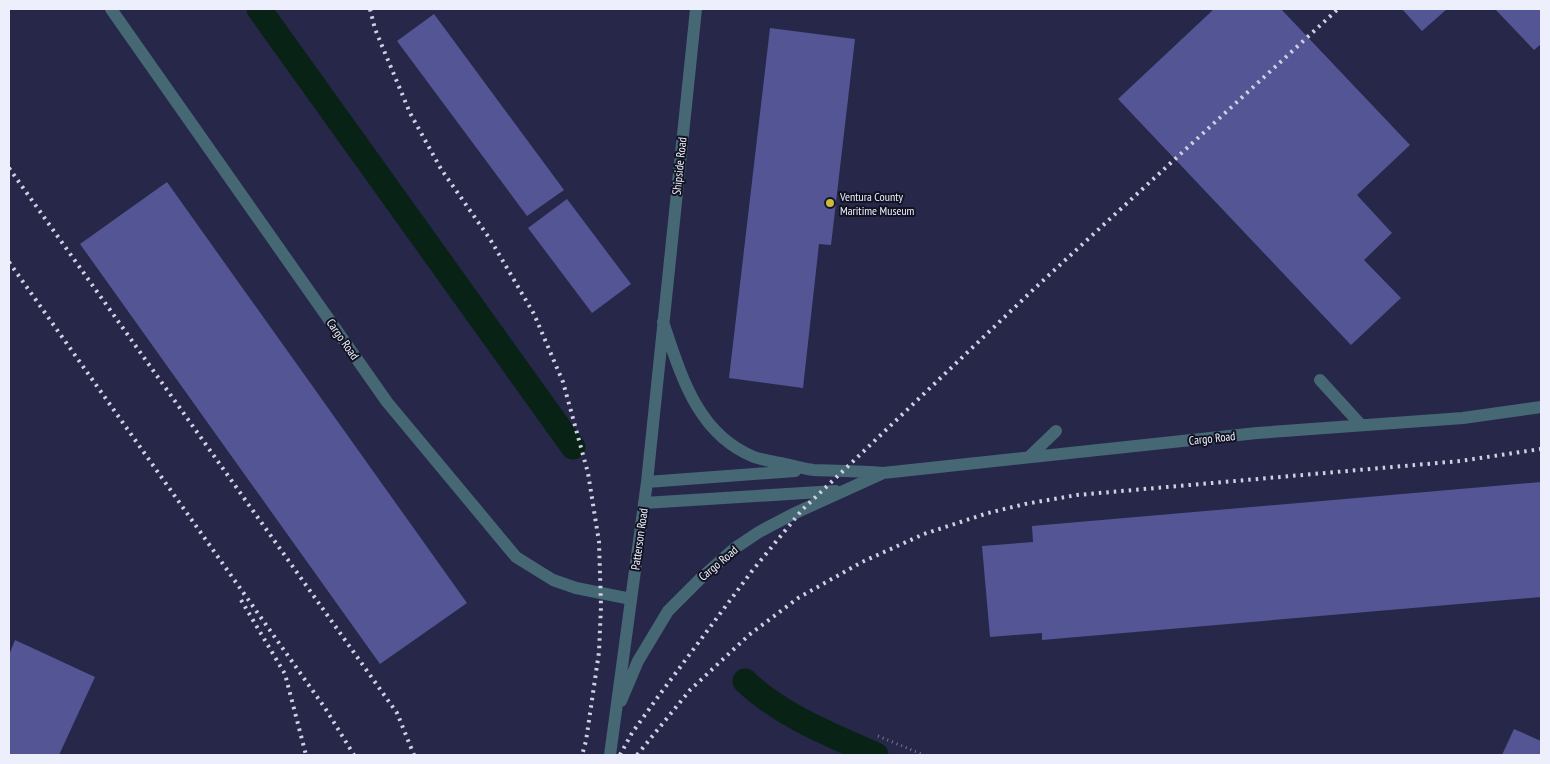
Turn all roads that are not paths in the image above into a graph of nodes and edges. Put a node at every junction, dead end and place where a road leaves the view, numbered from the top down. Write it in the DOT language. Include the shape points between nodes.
graph roads {
  1 [pos="111,9"];
  2 [pos="696,9"];
  3 [pos="663,322"];
  4 [pos="1320,380"];
  5 [pos="1541,407"];
  6 [pos="1361,426"];
  7 [pos="1056,431"];
  8 [pos="1029,457"];
  9 [pos="813,470"];
  10 [pos="883,472"];
  11 [pos="647,482"];
  12 [pos="843,491"];
  13 [pos="644,503"];
  14 [pos="631,599"];
  15 [pos="614,718"];
  16 [pos="610,755"];
  1 -- 14 [label="street, Cargo Road" via="387,402 516,557 553,580"];
  2 -- 3 [label="street, Shipside Road"];
  3 -- 9 [label="street, Cargo Road" via="682,380 712,428 754,457"];
  3 -- 11 [label="street, Patterson Road"];
  4 -- 6 [label="street"];
  5 -- 6 [label="street, Cargo Road" via="1463,418"];
  6 -- 8 [label="street, Cargo Road" via="1257,433"];
  7 -- 8 [label="street"];
  8 -- 10 [label="street, Cargo Road"];
  9 -- 10 [label="street, Cargo Road"];
  9 -- 11 [label="street"];
  10 -- 12 [label="street, Cargo Road"];
  11 -- 13 [label="street, Patterson Road"];
  12 -- 13 [label="street"];
  12 -- 15 [label="street, Cargo Road" via="759,532 735,548 683,594 668,611 638,661"];
  13 -- 14 [label="street, Patterson Road"];
  14 -- 15 [label="street, Patterson Road"];
  15 -- 16 [label="street, Patterson Road"];
}
